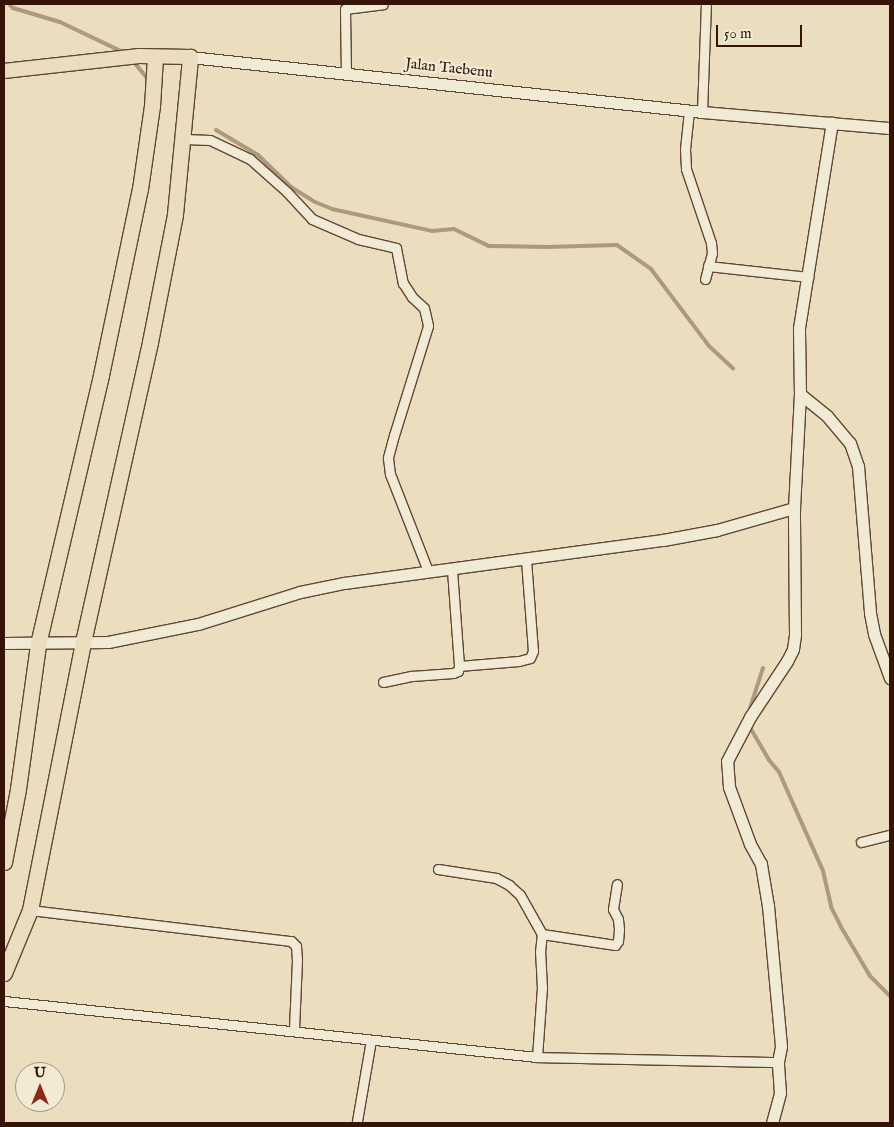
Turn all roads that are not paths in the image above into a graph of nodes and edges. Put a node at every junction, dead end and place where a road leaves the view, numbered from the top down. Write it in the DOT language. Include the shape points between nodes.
graph roads {
  1 [pos="383,4"];
  2 [pos="706,4"];
  3 [pos="154,56"];
  4 [pos="190,57"];
  5 [pos="4,71"];
  6 [pos="346,74"];
  7 [pos="689,111"];
  8 [pos="702,112"];
  9 [pos="832,122"];
  10 [pos="890,128"];
  11 [pos="184,139"];
  12 [pos="708,266"];
  13 [pos="808,277"];
  14 [pos="705,279"];
  15 [pos="800,394"];
  16 [pos="794,508"];
  17 [pos="526,560"];
  18 [pos="452,570"];
  19 [pos="428,571"];
  20 [pos="83,642"];
  21 [pos="4,644"];
  22 [pos="38,644"];
  23 [pos="459,666"];
  24 [pos="890,678"];
  25 [pos="383,682"];
  26 [pos="890,835"];
  27 [pos="861,842"];
  28 [pos="4,862"];
  29 [pos="438,869"];
  30 [pos="616,884"];
  31 [pos="30,910"];
  32 [pos="542,934"];
  33 [pos="4,972"];
  34 [pos="4,1001"];
  35 [pos="294,1030"];
  36 [pos="371,1040"];
  37 [pos="537,1057"];
  38 [pos="778,1062"];
  39 [pos="357,1121"];
  40 [pos="772,1123"];
  1 -- 6 [label="street" via="345,9"];
  2 -- 8 [label="street"];
  3 -- 4 [label="main road, Jalan Taebenu"];
  3 -- 5 [label="main road, Jalan Taebenu"];
  3 -- 22 [label="highway" via="152,106 140,190 101,375"];
  4 -- 6 [label="street, Jalan Taebenu"];
  4 -- 11 [label="highway"];
  6 -- 7 [label="street, Jalan Taebenu"];
  7 -- 8 [label="street, Jalan Taebenu"];
  7 -- 12 [label="street" via="686,169 709,232 712,253"];
  8 -- 9 [label="street, Jalan Taebenu"];
  9 -- 10 [label="street, Jalan Taebenu"];
  9 -- 13 [label="street"];
  11 -- 19 [label="street" via="210,140 250,159 282,186 312,219 358,239 396,248 402,283 424,308 428,326 388,458 390,474"];
  11 -- 20 [label="highway" via="174,222"];
  12 -- 13 [label="street"];
  12 -- 14 [label="street"];
  13 -- 15 [label="street" via="799,328"];
  15 -- 16 [label="street"];
  15 -- 24 [label="street" via="827,416 850,443 858,466 870,613"];
  16 -- 17 [label="street" via="690,535"];
  16 -- 38 [label="street" via="796,600 793,649 750,717 727,761 729,787 761,864 777,993"];
  17 -- 18 [label="street"];
  17 -- 23 [label="street" via="533,651 530,658"];
  18 -- 19 [label="street"];
  18 -- 23 [label="street"];
  19 -- 20 [label="street" via="300,592 198,624 108,642"];
  20 -- 22 [label="street"];
  20 -- 31 [label="highway"];
  21 -- 22 [label="street"];
  22 -- 28 [label="highway" via="18,789"];
  23 -- 25 [label="street" via="453,673"];
  26 -- 27 [label="street"];
  29 -- 32 [label="street" via="496,878 509,885 520,895"];
  30 -- 32 [label="street" via="614,909 619,929 615,945"];
  31 -- 33 [label="highway"];
  31 -- 35 [label="street" via="291,941 296,946 297,960"];
  32 -- 37 [label="street"];
  34 -- 35 [label="street"];
  35 -- 36 [label="street"];
  36 -- 37 [label="street"];
  36 -- 39 [label="street"];
  37 -- 38 [label="street"];
  38 -- 40 [label="street" via="780,1093"];
}
